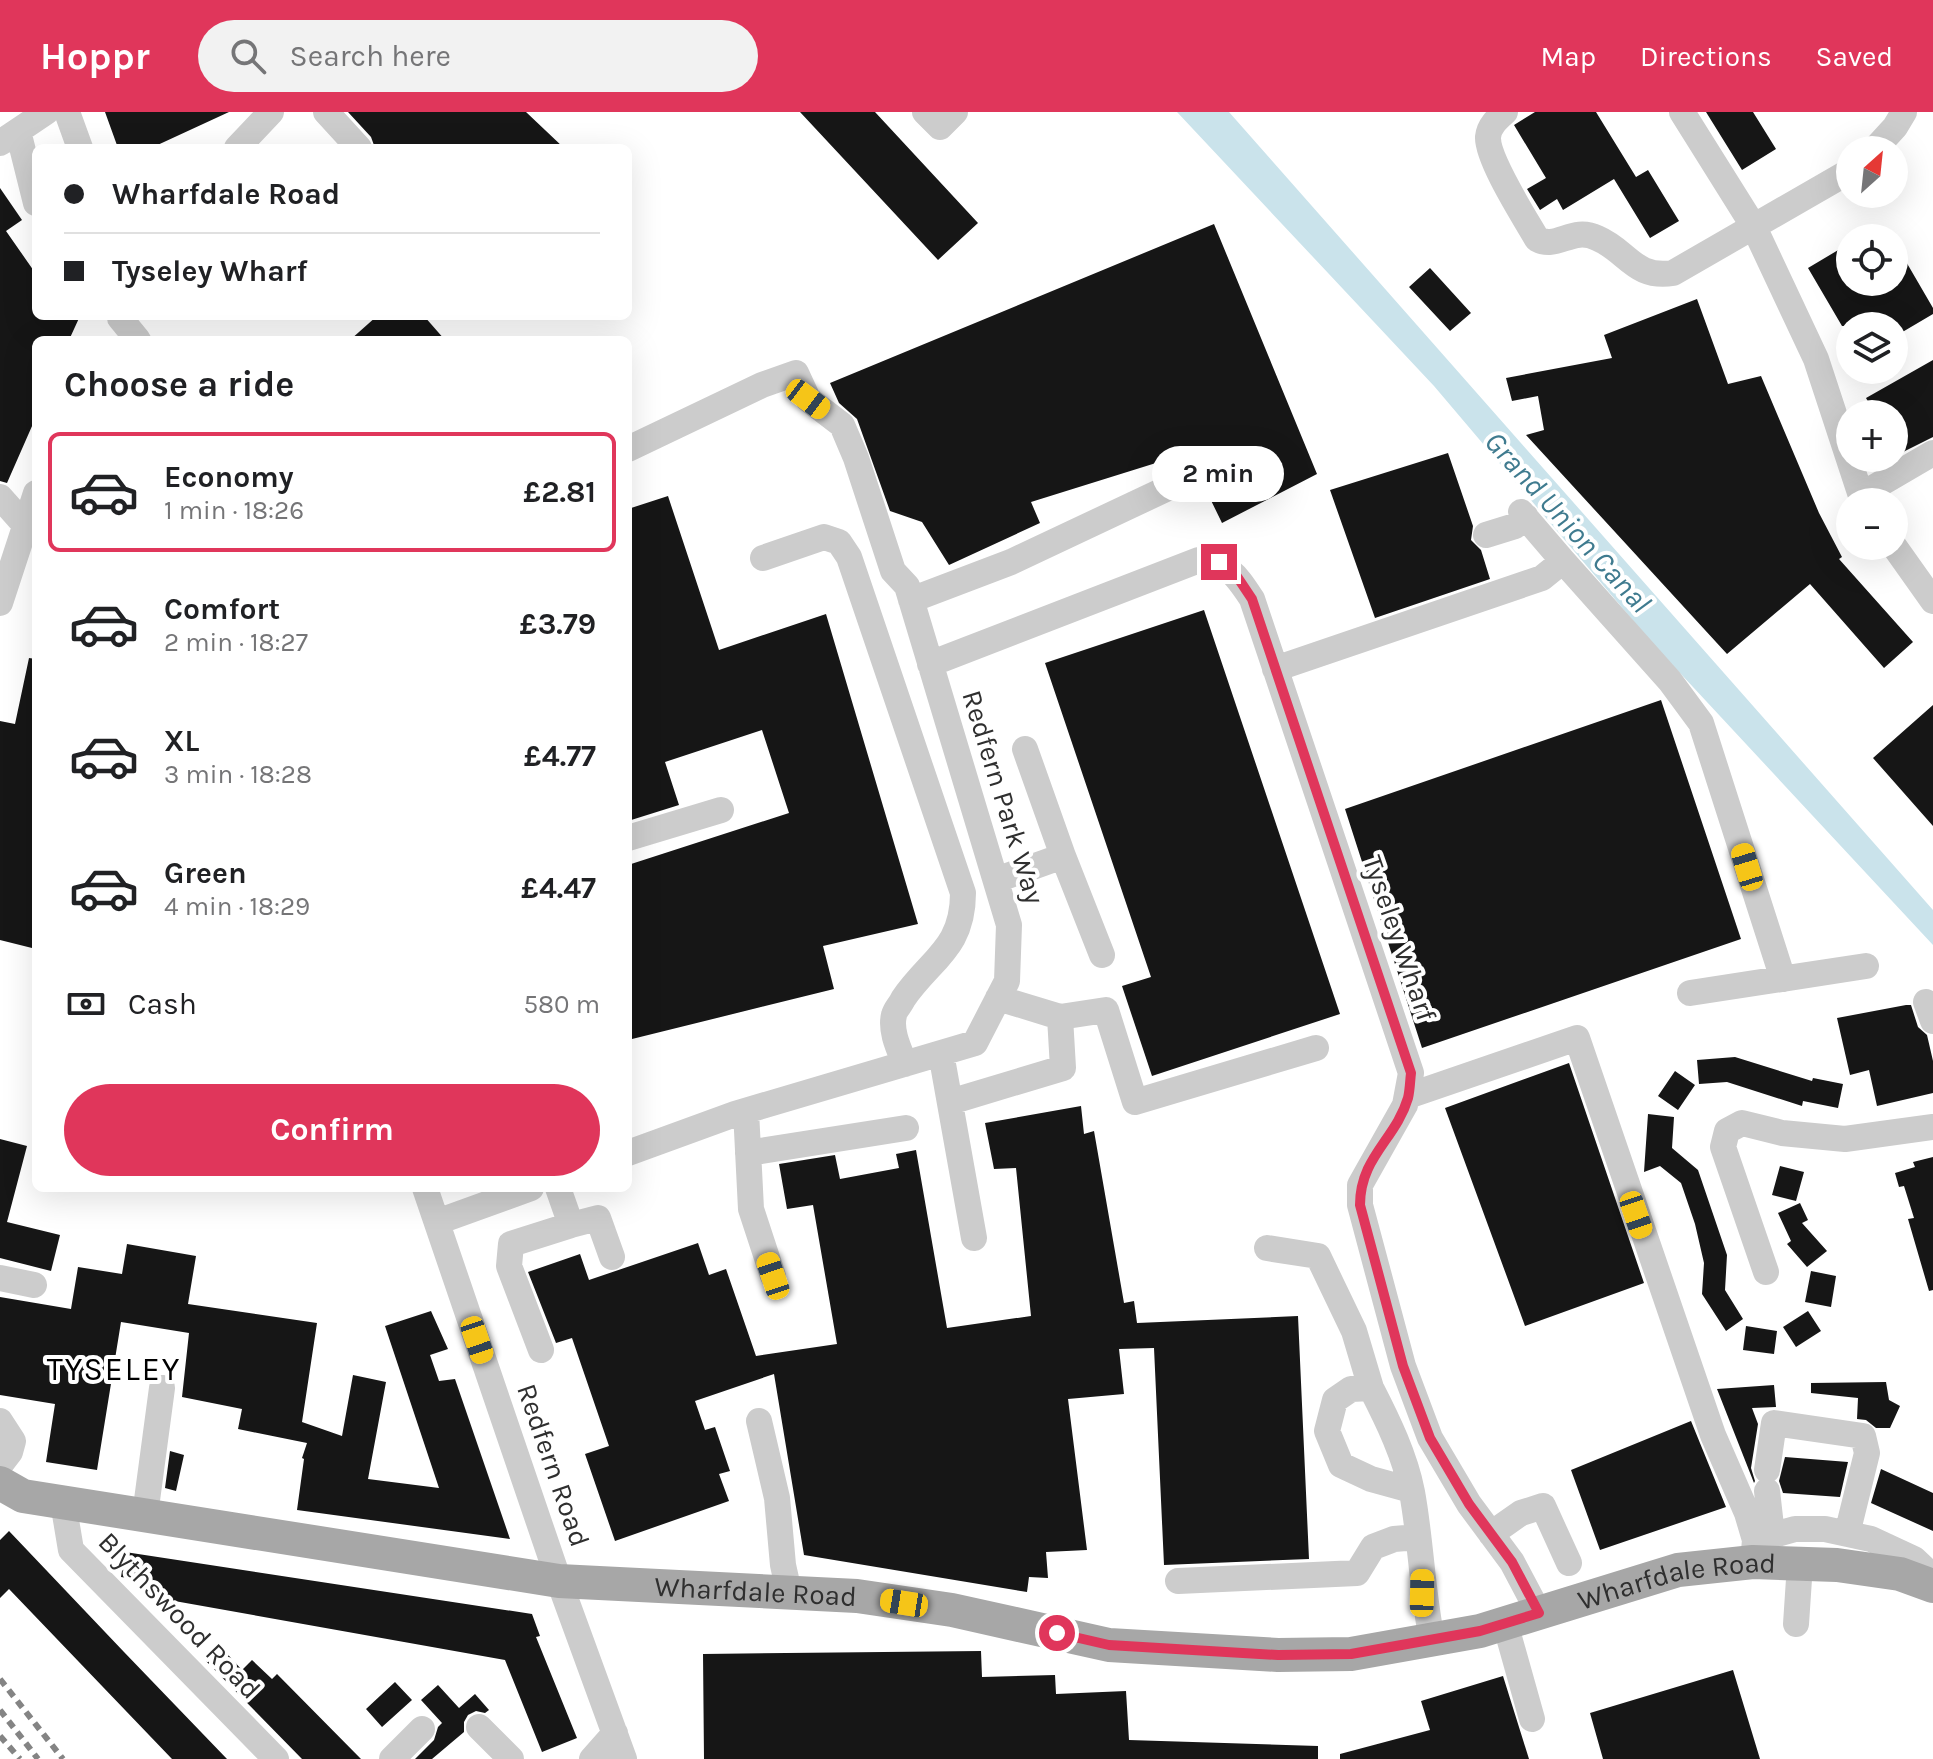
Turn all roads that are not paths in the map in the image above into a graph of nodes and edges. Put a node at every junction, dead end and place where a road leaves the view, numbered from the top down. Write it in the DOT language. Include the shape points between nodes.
graph roads {
  1 [pos="46,112"];
  2 [pos="67,112"];
  3 [pos="271,112"];
  4 [pos="326,112"];
  5 [pos="925,112"];
  6 [pos="955,112"];
  7 [pos="1505,112"];
  8 [pos="1682,112"];
  9 [pos="1904,112"];
  10 [pos="1887,136"];
  11 [pos="9,137"];
  12 [pos="79,144"];
  13 [pos="241,144"];
  14 [pos="355,144"];
  15 [pos="1836,179"];
  16 [pos="32,193"];
  17 [pos="1754,227"];
  18 [pos="632,447"];
  19 [pos="1933,453"];
  20 [pos="1168,488"];
  21 [pos="1858,488"];
  22 [pos="1880,488"];
  23 [pos="0,497"];
  24 [pos="32,505"];
  25 [pos="25,525"];
  26 [pos="1486,535"];
  27 [pos="7,554"];
  28 [pos="763,558"];
  29 [pos="1904,560"];
  30 [pos="1563,561"];
  31 [pos="909,593"];
  32 [pos="862,596"];
  33 [pos="1933,600"];
  34 [pos="0,603"];
  35 [pos="930,664"];
  36 [pos="1275,669"];
  37 [pos="1025,749"];
  38 [pos="721,810"];
  39 [pos="632,837"];
  40 [pos="1063,856"];
  41 [pos="996,880"];
  42 [pos="1102,955"];
  43 [pos="1866,966"];
  44 [pos="1783,979"];
  45 [pos="1690,993"];
  46 [pos="998,998"];
  47 [pos="1060,1017"];
  48 [pos="1316,1048"];
  49 [pos="941,1053"];
  50 [pos="905,1064"];
  51 [pos="1408,1096"];
  52 [pos="950,1102"];
  53 [pos="746,1111"];
  54 [pos="1933,1127"];
  55 [pos="906,1128"];
  56 [pos="632,1152"];
  57 [pos="748,1153"];
  58 [pos="426,1192"];
  59 [pos="520,1192"];
  60 [pos="559,1192"];
  61 [pos="437,1222"];
  62 [pos="571,1225"];
  63 [pos="974,1238"];
  64 [pos="1267,1248"];
  65 [pos="612,1257"];
  66 [pos="1766,1272"];
  67 [pos="773,1276"];
  68 [pos="0,1278"];
  69 [pos="34,1285"];
  70 [pos="541,1350"];
  71 [pos="162,1388"];
  72 [pos="1371,1388"];
  73 [pos="0,1421"];
  74 [pos="759,1421"];
  75 [pos="0,1465"];
  76 [pos="0,1483"];
  77 [pos="1411,1490"];
  78 [pos="63,1502"];
  79 [pos="145,1515"];
  80 [pos="1491,1534"];
  81 [pos="1847,1534"];
  82 [pos="1418,1537"];
  83 [pos="1760,1546"];
  84 [pos="1569,1563"];
  85 [pos="1800,1564"];
  86 [pos="1933,1577"];
  87 [pos="559,1581"];
  88 [pos="1178,1581"];
  89 [pos="1933,1586"];
  90 [pos="789,1592"];
  91 [pos="1539,1613"];
  92 [pos="1505,1623"];
  93 [pos="1796,1624"];
  94 [pos="1432,1640"];
  95 [pos="1532,1719"];
  96 [pos="479,1727"];
  97 [pos="422,1729"];
  98 [pos="615,1733"];
  99 [pos="276,1759"];
  100 [pos="392,1759"];
  101 [pos="511,1759"];
  102 [pos="592,1759"];
  103 [pos="624,1759"];
  1 -- 11 [label="street"];
  2 -- 12 [label="street"];
  3 -- 13 [label="street"];
  4 -- 14 [label="street"];
  5 -- 6 [label="street" via="940,127"];
  7 -- 17 [label="street" via="1488,137 1493,159 1544,243 1573,234 1598,238 1656,275 1673,273"];
  8 -- 17 [label="street"];
  9 -- 10 [label="street"];
  11 -- 16 [label="street"];
  15 -- 17 [label="street"];
  17 -- 21 [label="street" via="1816,359"];
  18 -- 31 [label="street, Redfern Park Way" via="796,373 808,399 842,425 893,571"];
  19 -- 22 [label="street"];
  20 -- 31 [label="street" via="1011,562"];
  23 -- 25 [label="street"];
  24 -- 25 [label="street"];
  25 -- 27 [label="street"];
  26 -- 30 [label="street" via="1515,526 1524,515"];
  27 -- 34 [label="street"];
  28 -- 32 [label="street" via="824,537 839,542"];
  29 -- 33 [label="street"];
  30 -- 36 [label="street" via="1542,578"];
  30 -- 44 [label="street" via="1701,723"];
  31 -- 32 [label="street"];
  31 -- 35 [label="street, Redfern Park Way"];
  32 -- 50 [label="street" via="963,893 963,916 953,939 894,1014 895,1039"];
  35 -- 36 [label="street, Tyseley Wharf" via="1199,560 1219,562 1236,575 1252,599"];
  35 -- 41 [label="street, Redfern Park Way"];
  36 -- 51 [label="street, Tyseley Wharf" via="1411,1073"];
  37 -- 40 [label="street"];
  38 -- 39 [label="street"];
  40 -- 41 [label="street"];
  40 -- 42 [label="street"];
  41 -- 46 [label="street, Redfern Park Way" via="1009,925 1007,981"];
  43 -- 44 [label="street"];
  44 -- 45 [label="street"];
  46 -- 47 [label="street"];
  46 -- 49 [label="street, Redfern Park Way" via="975,1043"];
  47 -- 48 [label="street" via="1106,1010 1135,1102"];
  47 -- 52 [label="street" via="1063,1068"];
  49 -- 50 [label="street, Redfern Park Way"];
  49 -- 52 [label="street"];
  50 -- 53 [label="street, Redfern Park Way"];
  51 -- 80 [label="street" via="1360,1185 1360,1205 1403,1366 1430,1438"];
  51 -- 83 [label="street" via="1577,1038 1675,1330"];
  52 -- 63 [label="street"];
  53 -- 56 [label="street, Redfern Park Way"];
  53 -- 57 [label="street"];
  54 -- 66 [label="street" via="1845,1139 1742,1123 1727,1131 1723,1147"];
  55 -- 57 [label="street"];
  57 -- 67 [label="street" via="751,1209"];
  58 -- 61 [label="street, Redfern Road"];
  59 -- 61 [label="street"];
  60 -- 62 [label="street"];
  61 -- 87 [label="street, Redfern Road"];
  62 -- 65 [label="street" via="598,1218"];
  62 -- 70 [label="street" via="511,1244 509,1266"];
  64 -- 72 [label="street" via="1318,1256 1354,1331"];
  68 -- 69 [label="street"];
  71 -- 79 [label="street"];
  72 -- 77 [label="street" via="1392,1429"];
  72 -- 77 [label="street" via="1351,1389 1335,1400 1327,1431 1341,1465"];
  73 -- 75 [label="street" via="13,1441"];
  74 -- 90 [label="street" via="777,1498"];
  76 -- 78 [label="main road, Wharfdale Road" via="23,1496"];
  77 -- 82 [label="street"];
  78 -- 79 [label="main road, Wharfdale Road"];
  78 -- 99 [label="street, Blythswood Road" via="71,1550"];
  79 -- 87 [label="main road, Wharfdale Road"];
  80 -- 84 [label="street" via="1521,1513 1543,1506"];
  80 -- 91 [label="street"];
  81 -- 83 [label="street, Wharfdale Road" via="1795,1529"];
  81 -- 83 [label="street" via="1867,1453 1863,1436 1774,1423"];
  81 -- 86 [label="street, Wharfdale Road" via="1914,1559"];
  82 -- 88 [label="street" via="1373,1547 1357,1573"];
  82 -- 94 [label="street"];
  83 -- 85 [label="main road, Wharfdale Road"];
  83 -- 91 [label="main road, Wharfdale Road"];
  85 -- 89 [label="main road, Wharfdale Road" via="1900,1574"];
  85 -- 93 [label="street"];
  87 -- 90 [label="main road, Wharfdale Road"];
  87 -- 98 [label="street, Redfern Road"];
  90 -- 94 [label="main road, Wharfdale Road" via="952,1610 1109,1645 1322,1655"];
  91 -- 92 [label="main road, Wharfdale Road"];
  92 -- 94 [label="main road, Wharfdale Road"];
  92 -- 95 [label="street"];
  96 -- 101 [label="street"];
  97 -- 100 [label="street"];
  98 -- 102 [label="street"];
  98 -- 103 [label="street, Redfern Road"];
}
